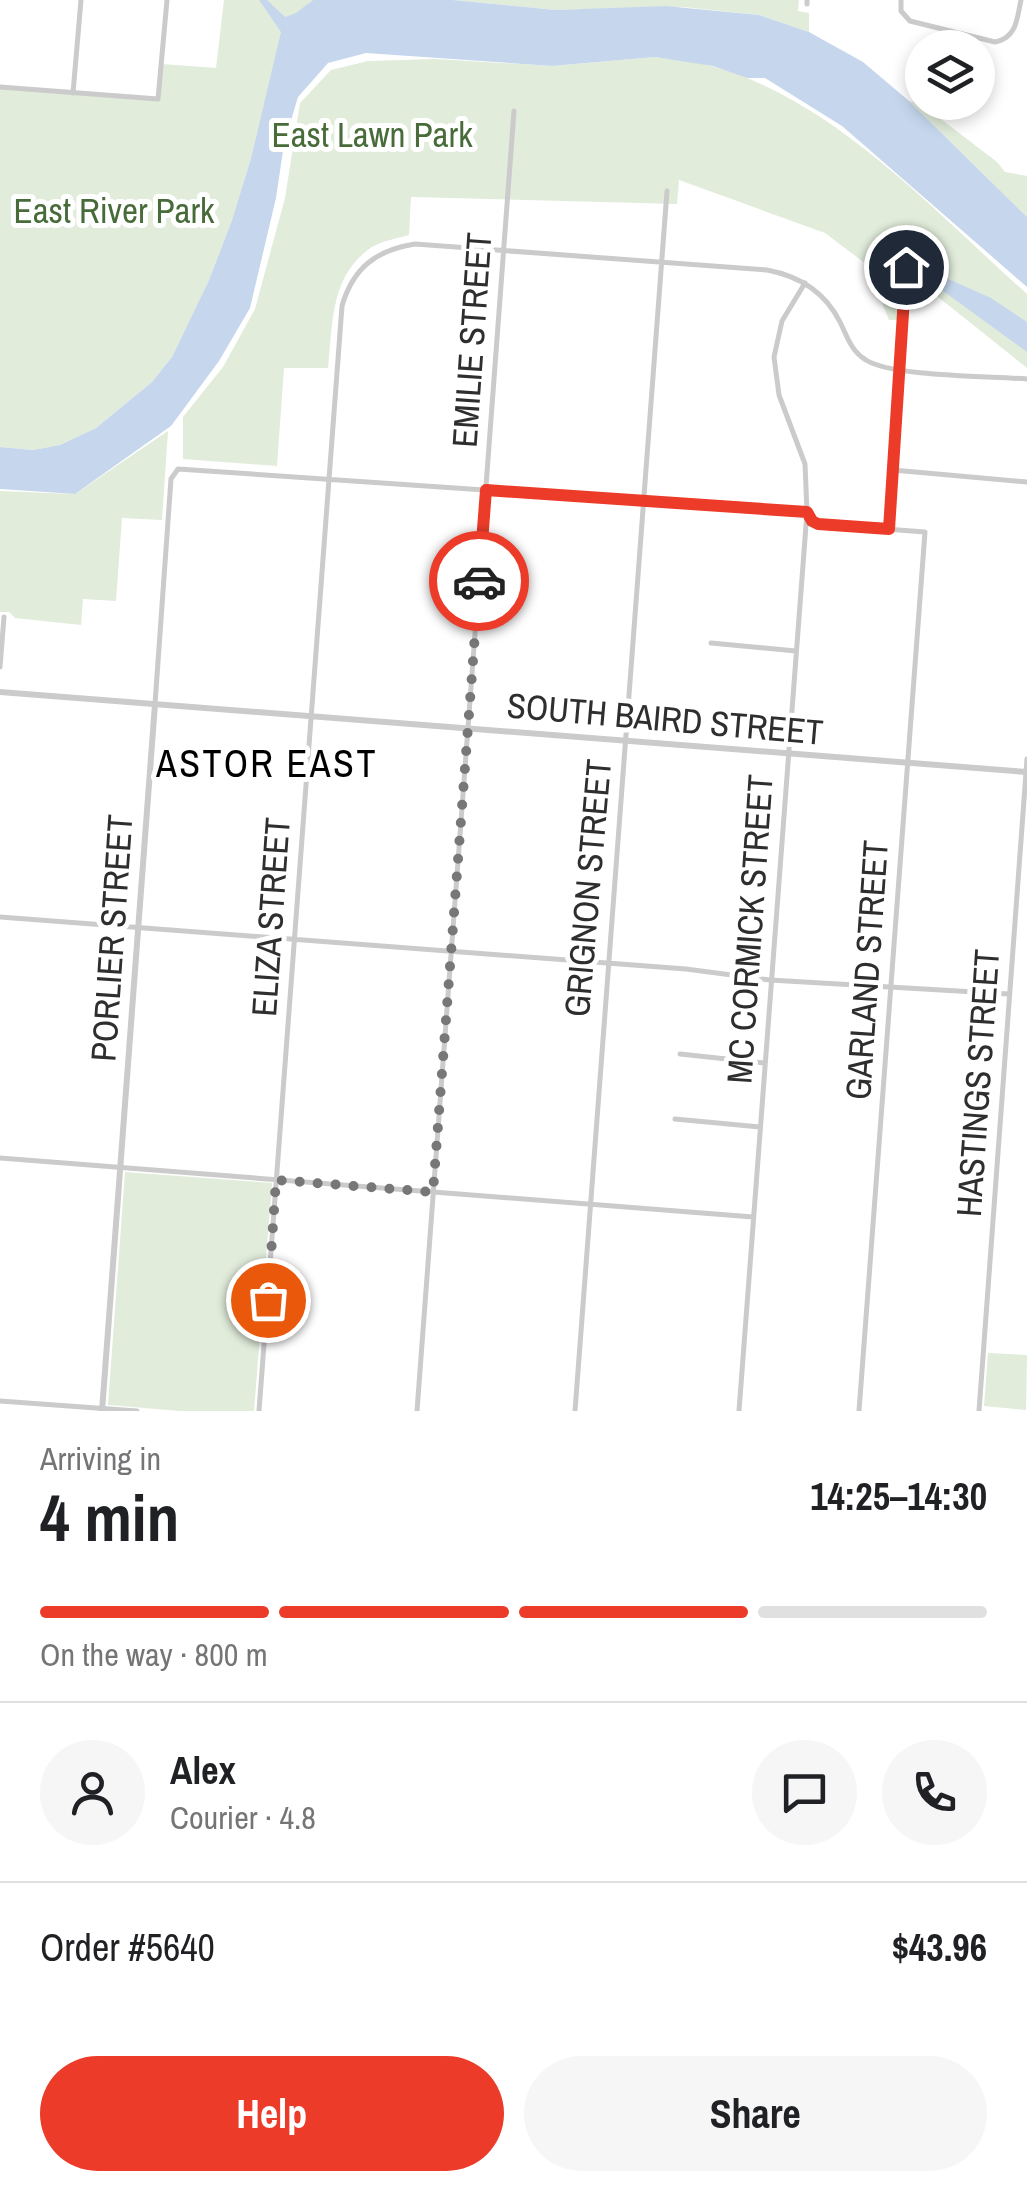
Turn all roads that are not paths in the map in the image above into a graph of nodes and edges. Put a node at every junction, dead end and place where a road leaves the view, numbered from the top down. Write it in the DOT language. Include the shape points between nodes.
graph roads {
  1 [pos="80,0"];
  2 [pos="167,0"];
  3 [pos="901,0"];
  4 [pos="1021,0"];
  5 [pos="0,87"];
  6 [pos="74,93"];
  7 [pos="514,110"];
  8 [pos="668,190"];
  9 [pos="504,251"];
  10 [pos="908,262"];
  11 [pos="661,263"];
  12 [pos="805,283"];
  13 [pos="899,369"];
  14 [pos="1027,379"];
  15 [pos="893,470"];
  16 [pos="330,477"];
  17 [pos="1027,482"];
  18 [pos="486,490"];
  19 [pos="643,502"];
  20 [pos="807,512"];
  21 [pos="889,529"];
  22 [pos="4,617"];
  23 [pos="711,643"];
  24 [pos="796,651"];
  25 [pos="0,666"];
  26 [pos="0,692"];
  27 [pos="155,704"];
  28 [pos="312,716"];
  29 [pos="468,728"];
  30 [pos="625,740"];
  31 [pos="788,755"];
  32 [pos="1027,759"];
  33 [pos="907,764"];
  34 [pos="1026,772"];
  35 [pos="0,916"];
  36 [pos="138,927"];
  37 [pos="295,939"];
  38 [pos="452,952"];
  39 [pos="607,965"];
  40 [pos="770,980"];
  41 [pos="891,986"];
  42 [pos="1010,994"];
  43 [pos="680,1054"];
  44 [pos="765,1063"];
  45 [pos="675,1119"];
  46 [pos="760,1127"];
  47 [pos="0,1158"];
  48 [pos="120,1167"];
  49 [pos="276,1180"];
  50 [pos="433,1192"];
  51 [pos="590,1204"];
  52 [pos="754,1217"];
  53 [pos="0,1401"];
  54 [pos="102,1410"];
  55 [pos="137,1411"];
  56 [pos="259,1411"];
  57 [pos="417,1411"];
  58 [pos="574,1411"];
  59 [pos="739,1411"];
  60 [pos="859,1411"];
  61 [pos="979,1411"];
  1 -- 6 [label="street"];
  2 -- 6 [label="street" via="159,98"];
  3 -- 4 [label="street" via="910,21 995,42 1014,30"];
  5 -- 6 [label="street"];
  7 -- 9 [label="street, EMILIE STREET"];
  8 -- 11 [label="street, GRIGNON STREET"];
  9 -- 11 [label="street"];
  9 -- 16 [label="street, ELIZA STREET" via="396,246 358,271 342,306"];
  9 -- 18 [label="street, EMILIE STREET"];
  10 -- 13 [label="street"];
  11 -- 12 [label="street" via="782,273"];
  11 -- 19 [label="street, GRIGNON STREET"];
  12 -- 13 [label="street" via="833,309 860,356"];
  12 -- 20 [label="street, MC CORMICK STREET" via="782,321 774,357 779,395 805,464"];
  13 -- 14 [label="street"];
  13 -- 15 [label="street"];
  15 -- 17 [label="street"];
  15 -- 21 [label="street"];
  16 -- 18 [label="street"];
  16 -- 27 [label="street, PORLIER STREET" via="175,470"];
  16 -- 28 [label="street, ELIZA STREET"];
  18 -- 19 [label="street"];
  18 -- 29 [label="street, EMILIE STREET"];
  19 -- 20 [label="street"];
  19 -- 30 [label="street, GRIGNON STREET"];
  20 -- 21 [label="street" via="818,524"];
  20 -- 24 [label="street, MC CORMICK STREET"];
  21 -- 33 [label="street, GARLAND STREET" via="925,532"];
  22 -- 25 [label="street"];
  23 -- 24 [label="street"];
  24 -- 31 [label="street, MC CORMICK STREET"];
  26 -- 27 [label="street, SOUTH BAIRD STREET"];
  27 -- 28 [label="street, SOUTH BAIRD STREET"];
  27 -- 36 [label="street, PORLIER STREET"];
  28 -- 29 [label="street, SOUTH BAIRD STREET"];
  28 -- 37 [label="street, ELIZA STREET"];
  29 -- 30 [label="street, SOUTH BAIRD STREET"];
  29 -- 38 [label="street, EMILIE STREET"];
  30 -- 31 [label="street, SOUTH BAIRD STREET"];
  30 -- 39 [label="street, GRIGNON STREET"];
  31 -- 33 [label="street, SOUTH BAIRD STREET"];
  31 -- 40 [label="street, MC CORMICK STREET"];
  32 -- 34 [label="street, HASTINGS STREET"];
  33 -- 34 [label="street, SOUTH BAIRD STREET"];
  33 -- 41 [label="street, GARLAND STREET"];
  34 -- 42 [label="street, HASTINGS STREET"];
  35 -- 36 [label="street"];
  36 -- 37 [label="street"];
  36 -- 48 [label="street, PORLIER STREET"];
  37 -- 38 [label="street"];
  37 -- 49 [label="street, ELIZA STREET"];
  38 -- 39 [label="street"];
  38 -- 50 [label="street, EMILIE STREET"];
  39 -- 40 [label="street"];
  39 -- 51 [label="street, GRIGNON STREET"];
  40 -- 41 [label="street"];
  40 -- 44 [label="street, MC CORMICK STREET"];
  41 -- 42 [label="street"];
  41 -- 60 [label="street, GARLAND STREET"];
  42 -- 61 [label="street, HASTINGS STREET"];
  43 -- 44 [label="street"];
  44 -- 46 [label="street, MC CORMICK STREET"];
  45 -- 46 [label="street"];
  46 -- 52 [label="street, MC CORMICK STREET"];
  47 -- 48 [label="street"];
  48 -- 49 [label="street"];
  48 -- 54 [label="street, PORLIER STREET"];
  49 -- 50 [label="street"];
  49 -- 56 [label="street, ELIZA STREET"];
  50 -- 51 [label="street"];
  50 -- 57 [label="street, EMILIE STREET"];
  51 -- 52 [label="street"];
  51 -- 58 [label="street, GRIGNON STREET"];
  52 -- 59 [label="street, MC CORMICK STREET"];
  53 -- 54 [label="street"];
  54 -- 55 [label="street"];
}
